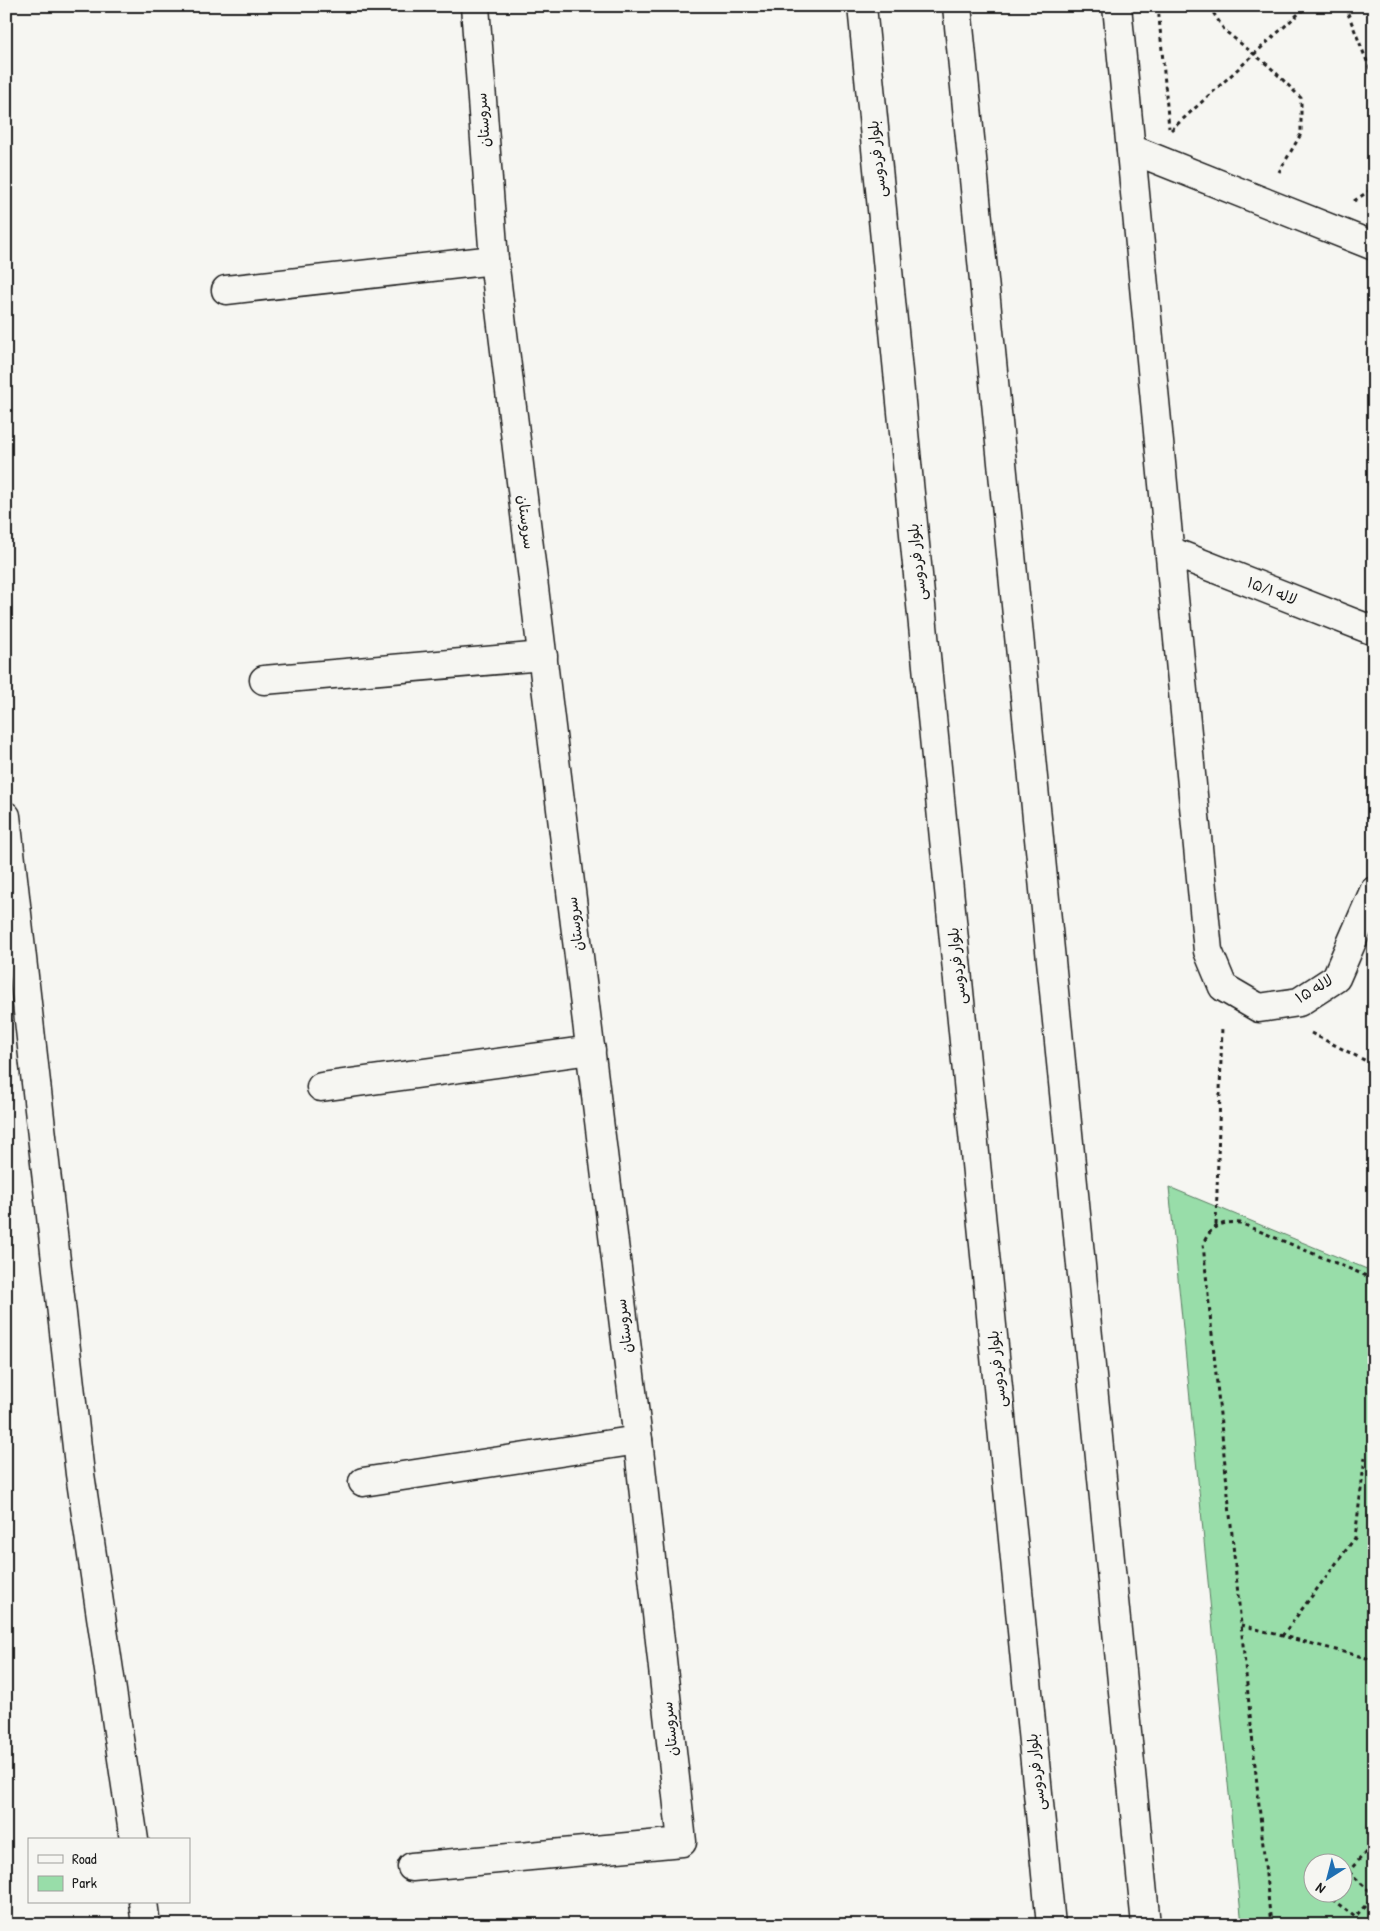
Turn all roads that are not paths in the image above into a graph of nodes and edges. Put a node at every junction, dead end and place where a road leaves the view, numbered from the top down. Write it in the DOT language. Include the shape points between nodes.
graph roads {
  1 [pos="475,6"];
  2 [pos="862,6"];
  3 [pos="956,6"];
  4 [pos="1118,6"];
  5 [pos="1130,139"];
  6 [pos="1374,246"];
  7 [pos="494,260"];
  8 [pos="226,290"];
  9 [pos="1170,551"];
  10 [pos="1374,631"];
  11 [pos="543,656"];
  12 [pos="264,680"];
  13 [pos="6,816"];
  14 [pos="1374,891"];
  15 [pos="591,1050"];
  16 [pos="321,1087"];
  17 [pos="638,1440"];
  18 [pos="363,1482"];
  19 [pos="134,1838"];
  20 [pos="412,1867"];
  21 [pos="143,1904"];
  22 [pos="146,1925"];
  23 [pos="1051,1925"];
  24 [pos="1146,1925"];
  1 -- 7 [label="street, سروستان"];
  2 -- 23 [label="street, بلوار فردوسی"];
  3 -- 24 [label="street"];
  4 -- 5 [label="street"];
  5 -- 6 [label="street"];
  5 -- 9 [label="street"];
  7 -- 8 [label="street"];
  7 -- 11 [label="street, سروستان"];
  9 -- 10 [label="street, لاله ۱۵/۱"];
  9 -- 14 [label="street, لاله ۱۵" via="1208,951 1223,987 1259,1008 1299,1002 1336,978"];
  11 -- 12 [label="street"];
  11 -- 15 [label="street, سروستان"];
  13 -- 19 [label="street" via="80,1474"];
  15 -- 16 [label="street"];
  15 -- 17 [label="street, سروستان"];
  17 -- 18 [label="street"];
  17 -- 20 [label="street, سروستان" via="682,1842"];
  21 -- 22 [label="street"];
}
